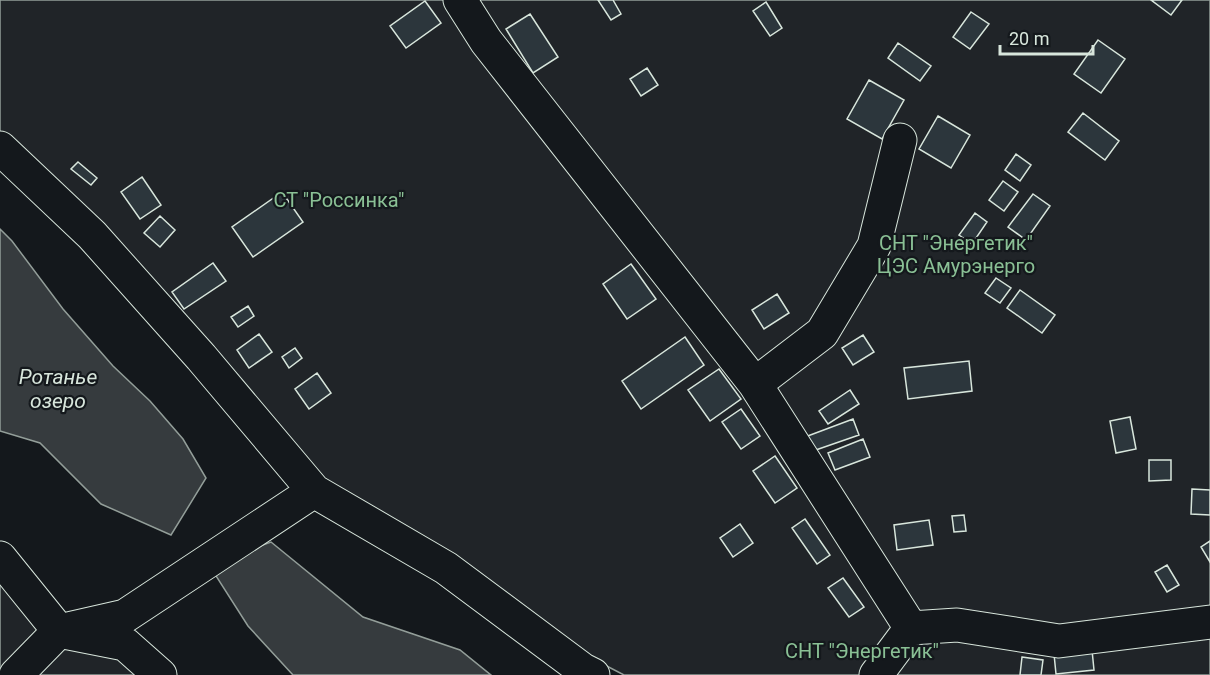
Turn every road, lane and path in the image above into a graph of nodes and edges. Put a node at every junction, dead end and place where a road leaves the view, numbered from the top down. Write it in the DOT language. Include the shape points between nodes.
graph roads {
  1 [pos="459,0"];
  2 [pos="900,140"];
  3 [pos="0,148"];
  4 [pos="755,384"];
  5 [pos="314,491"];
  6 [pos="0,558"];
  7 [pos="1209,619"];
  8 [pos="910,628"];
  9 [pos="59,631"];
  10 [pos="16,675"];
  11 [pos="160,675"];
  12 [pos="593,675"];
  13 [pos="876,675"];
  1 -- 4 [label="street" via="486,41"];
  2 -- 4 [label="street" via="874,246 822,333"];
  3 -- 5 [label="street" via="92,235"];
  4 -- 8 [label="street"];
  5 -- 9 [label="street" via="125,616"];
  5 -- 12 [label="street" via="446,568"];
  6 -- 9 [label="street"];
  7 -- 8 [label="street" via="1059,641 957,625"];
  8 -- 13 [label="street"];
  9 -- 10 [label="street"];
  9 -- 11 [label="street" via="124,644"];
}
